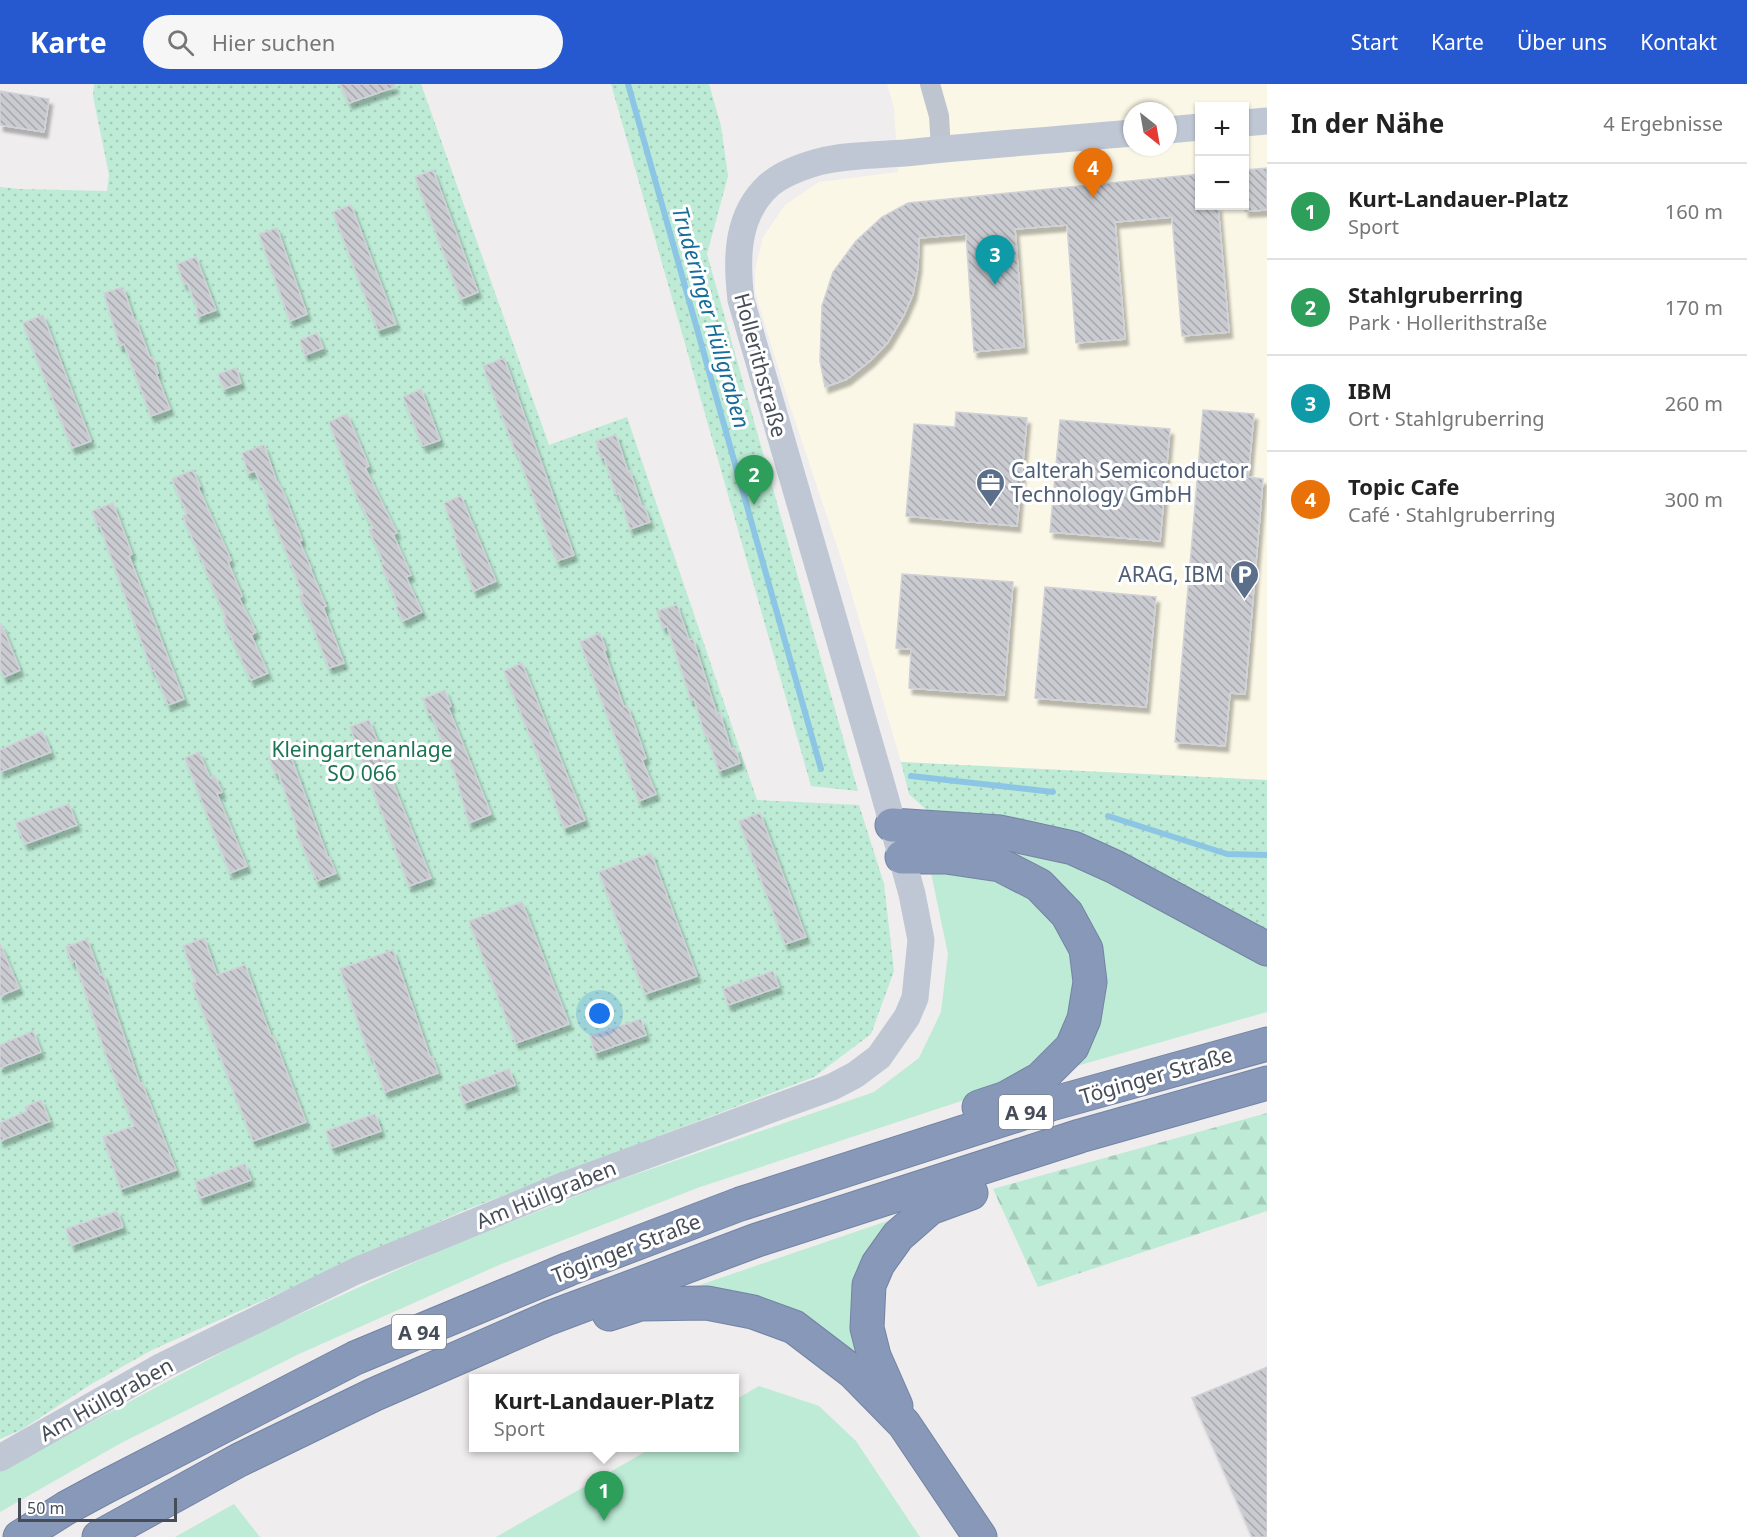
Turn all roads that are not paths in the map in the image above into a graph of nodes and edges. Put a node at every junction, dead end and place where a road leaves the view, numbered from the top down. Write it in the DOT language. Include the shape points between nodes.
graph roads {
  1 [pos="930,84"];
  2 [pos="1267,121"];
  3 [pos="1249,123"];
  4 [pos="1195,127"];
  5 [pos="1177,129"];
  6 [pos="1123,134"];
  7 [pos="941,149"];
  8 [pos="892,825"];
  9 [pos="902,857"];
  10 [pos="1267,949"];
  11 [pos="1267,1044"];
  12 [pos="1267,1083"];
  13 [pos="1080,1136"];
  14 [pos="786,1189"];
  15 [pos="549,1318"];
  16 [pos="904,1424"];
  17 [pos="0,1458"];
  18 [pos="20,1537"];
  19 [pos="99,1537"];
  20 [pos="980,1537"];
  1 -- 7 [label="street" via="939,116"];
  2 -- 3 [label="main road"];
  4 -- 5 [label="main road"];
  6 -- 7 [label="main road, Hollerithstraße"];
  7 -- 8 [label="main road, Hollerithstraße" via="820,162 790,171 769,186 751,208 740,236 737,269 741,300"];
  8 -- 9 [label="main road, Am Hüllgraben"];
  8 -- 10 [label="highway" via="1000,832 1073,848"];
  9 -- 14 [label="highway" via="946,857 1000,865 1039,885 1067,914 1086,949 1090,982 1084,1018 1072,1047 1040,1079 1006,1098 837,1153"];
  9 -- 17 [label="main road, Am Hüllgraben" via="921,940 915,998 879,1057 855,1075 832,1087 560,1187 356,1271 162,1366"];
  11 -- 14 [label="highway, Töginger Straße / A 94" via="1051,1104"];
  12 -- 13 [label="highway, Töginger Straße / A 94"];
  13 -- 15 [label="highway, Töginger Straße / A 94" via="757,1240"];
  13 -- 16 [label="highway" via="1041,1168 930,1208 898,1236 878,1264 869,1285 867,1328 874,1356"];
  14 -- 18 [label="highway, Töginger Straße / A 94" via="570,1269 355,1358 103,1488"];
  15 -- 16 [label="highway" via="585,1321 640,1304 707,1303 753,1312 794,1327 828,1352"];
  15 -- 19 [label="highway, Töginger Straße / A 94" via="239,1460"];
  16 -- 20 [label="highway"];
}
